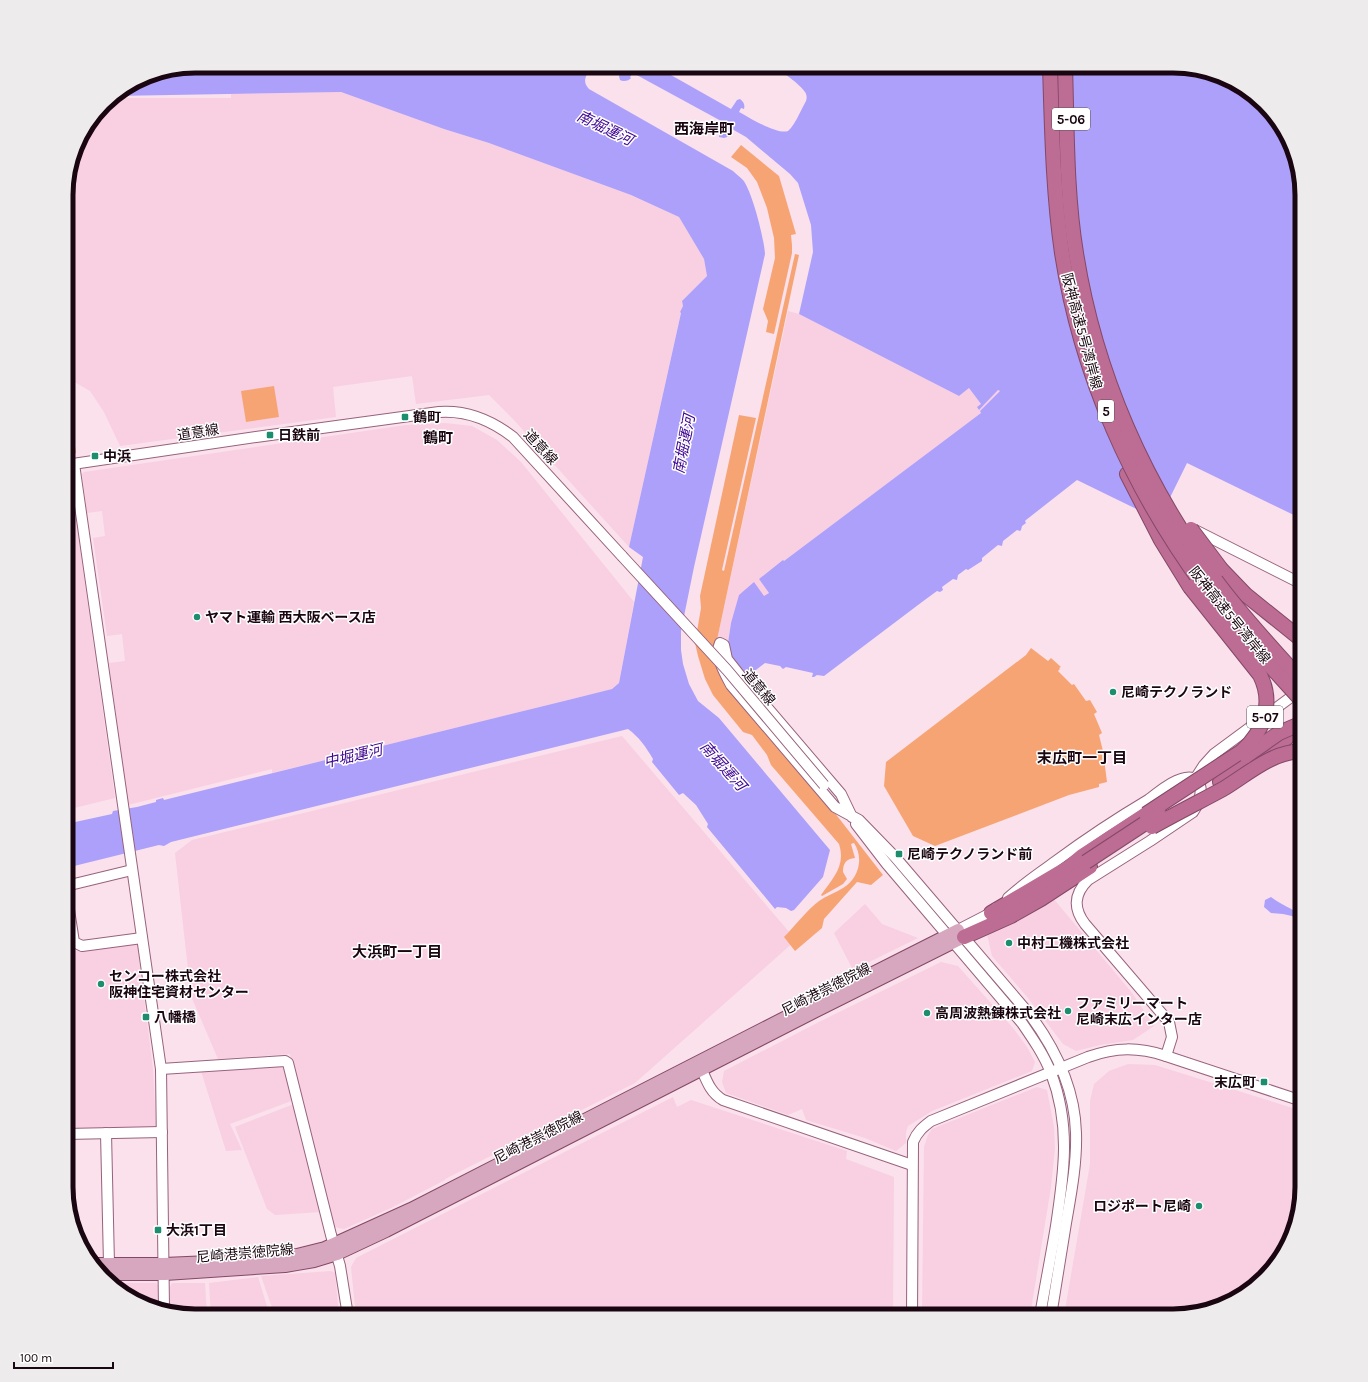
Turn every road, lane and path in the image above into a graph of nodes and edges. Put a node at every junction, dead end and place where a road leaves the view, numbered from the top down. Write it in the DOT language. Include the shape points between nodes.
graph roads {
  1 [pos="1047,73"];
  2 [pos="1050,73"];
  3 [pos="1065,73"];
  4 [pos="1070,73"];
  5 [pos="1052,111"];
  6 [pos="1069,172"];
  7 [pos="1094,380"];
  8 [pos="1127,427"];
  9 [pos="73,465"];
  10 [pos="73,484"];
  11 [pos="1169,518"];
  12 [pos="1295,581"];
  13 [pos="1295,634"];
  14 [pos="1295,673"];
  15 [pos="1295,693"];
  16 [pos="1295,694"];
  17 [pos="1295,727"];
  18 [pos="1295,731"];
  19 [pos="1295,752"];
  20 [pos="1195,779"];
  21 [pos="852,817"];
  22 [pos="1151,827"];
  23 [pos="1086,862"];
  24 [pos="132,870"];
  25 [pos="73,884"];
  26 [pos="991,913"];
  27 [pos="73,936"];
  28 [pos="956,936"];
  29 [pos="142,938"];
  30 [pos="1166,1056"];
  31 [pos="1061,1067"];
  32 [pos="161,1069"];
  33 [pos="702,1070"];
  34 [pos="1051,1072"];
  35 [pos="1295,1099"];
  36 [pos="162,1132"];
  37 [pos="73,1134"];
  38 [pos="106,1134"];
  39 [pos="912,1165"];
  40 [pos="336,1250"];
  41 [pos="101,1264"];
  42 [pos="109,1264"];
  43 [pos="164,1269"];
  44 [pos="109,1273"];
  45 [pos="164,1305"];
  46 [pos="347,1309"];
  47 [pos="912,1309"];
  48 [pos="1041,1309"];
  49 [pos="1052,1309"];
  1 -- 5 [label="highway, 5-06, bridge"];
  2 -- 5 [label="highway, 阪神高速5号湾岸線 / 5, bridge"];
  3 -- 6 [label="highway, 阪神高速5号湾岸線 / 5, bridge"];
  4 -- 6 [label="highway, 5-06, bridge" via="1072,126"];
  5 -- 7 [label="highway, 阪神高速5号湾岸線 / 5, bridge" via="1054,180 1063,254 1073,306"];
  6 -- 8 [label="highway, 阪神高速5号湾岸線 / 5, bridge" via="1075,245 1086,307 1104,368"];
  7 -- 15 [label="highway, 阪神高速5号湾岸線 / 5, bridge" via="1127,460 1172,541 1238,630"];
  7 -- 23 [label="highway, 5-07, bridge" via="1100,405 1122,463 1161,540 1190,587 1257,670 1265,686 1267,705 1260,730 1242,750"];
  8 -- 13 [label="highway, bridge" via="1176,507 1221,569 1246,595"];
  8 -- 14 [label="highway, 阪神高速5号湾岸線 / 5, bridge" via="1153,483 1201,560 1249,622"];
  9 -- 21 [label="street, 道意線, bridge" via="439,412 472,415 493,423 513,437 727,670"];
  10 -- 24 [label="street"];
  11 -- 12 [label="street"];
  16 -- 20 [label="street" via="1214,754"];
  17 -- 23 [label="highway, 5-07, bridge" via="1279,733"];
  18 -- 22 [label="highway, 5-07, bridge" via="1269,751"];
  19 -- 22 [label="highway, 5-07, bridge" via="1275,756"];
  20 -- 26 [label="street" via="1180,779 1103,828 1022,885"];
  20 -- 30 [label="street" via="1200,783 1201,792 1197,806 1192,812 1088,880 1082,886 1076,900 1079,917 1168,1022 1172,1037"];
  21 -- 21 [label="street" via="834,807 732,685 723,671 718,648 720,643 724,645 727,659 738,673 841,794"];
  21 -- 28 [label="street, 道意線" via="877,851"];
  22 -- 23 [label="highway, 5-07"];
  23 -- 26 [label="highway, 5-07" via="1069,867"];
  23 -- 28 [label="highway, 5-07" via="1011,916"];
  24 -- 25 [label="street"];
  24 -- 29 [label="street"];
  26 -- 28 [label="street"];
  27 -- 29 [label="street" via="74,942 82,946"];
  28 -- 31 [label="street" via="1040,1029"];
  28 -- 33 [label="main road, 尼崎港崇徳院線"];
  28 -- 34 [label="street" via="1022,1023 1038,1046"];
  28 -- 40 [label="main road, 尼崎港崇徳院線" via="815,1000"];
  29 -- 32 [label="street"];
  30 -- 31 [label="street" via="1142,1050 1116,1050 1101,1052"];
  30 -- 35 [label="street"];
  31 -- 34 [label="street"];
  31 -- 49 [label="street" via="1073,1109 1076,1156"];
  32 -- 36 [label="street"];
  32 -- 40 [label="street" via="285,1060 288,1063"];
  33 -- 39 [label="street" via="710,1087 723,1100"];
  33 -- 40 [label="main road, 尼崎港崇徳院線" via="386,1231"];
  34 -- 39 [label="street" via="931,1121 916,1135 913,1142"];
  34 -- 48 [label="street" via="1062,1109 1065,1154 1062,1188"];
  36 -- 38 [label="street"];
  36 -- 43 [label="street"];
  37 -- 38 [label="street"];
  38 -- 42 [label="street"];
  39 -- 47 [label="street"];
  40 -- 43 [label="main road, 尼崎港崇徳院線" via="314,1261 285,1266"];
  40 -- 46 [label="street"];
  41 -- 42 [label="main road, 尼崎港崇徳院線"];
  42 -- 43 [label="main road, 尼崎港崇徳院線"];
  43 -- 44 [label="main road, 尼崎港崇徳院線"];
  43 -- 45 [label="street"];
}
